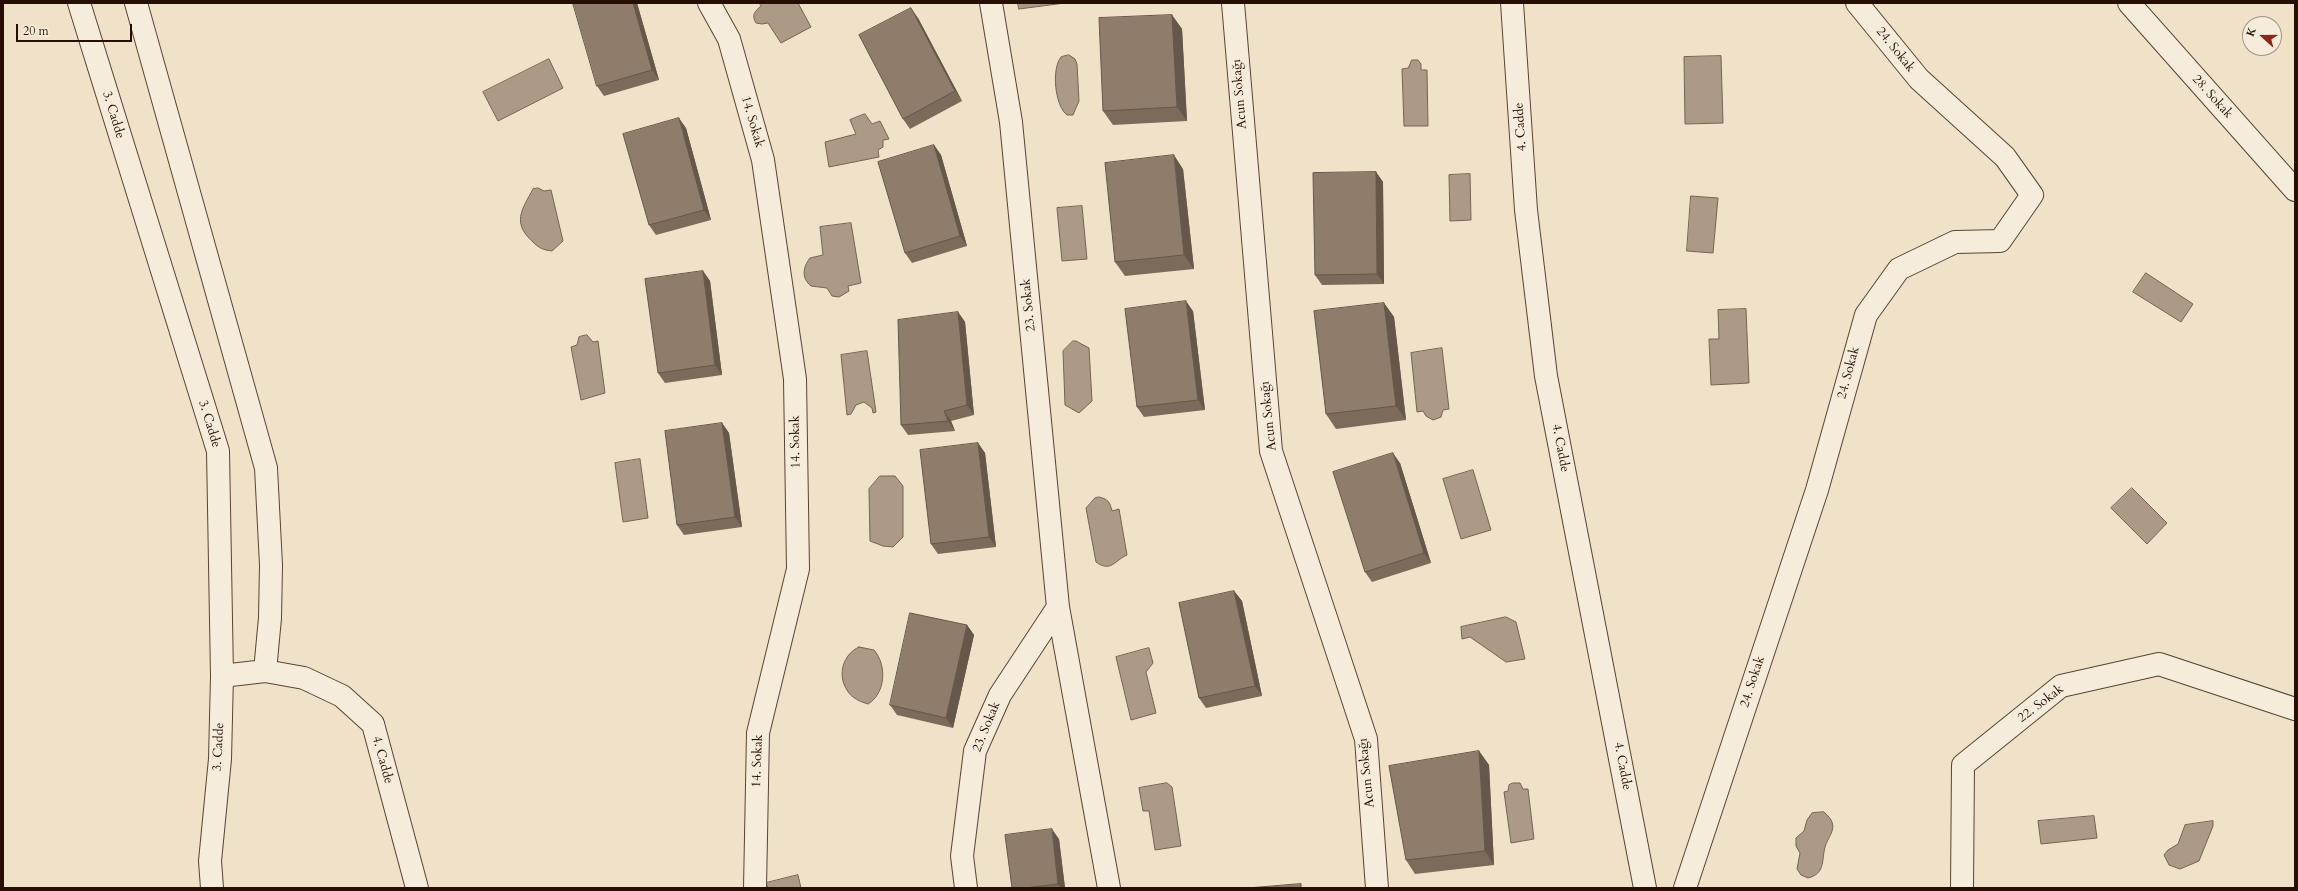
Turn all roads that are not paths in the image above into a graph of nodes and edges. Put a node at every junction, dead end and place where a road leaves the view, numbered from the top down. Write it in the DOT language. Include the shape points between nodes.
graph roads {
  1 [pos="78,3"];
  2 [pos="136,3"];
  3 [pos="709,3"];
  4 [pos="991,3"];
  5 [pos="1233,3"];
  6 [pos="1512,3"];
  7 [pos="1857,3"];
  8 [pos="2129,3"];
  9 [pos="2295,190"];
  10 [pos="1058,607"];
  11 [pos="266,671"];
  12 [pos="222,676"];
  13 [pos="2295,709"];
  14 [pos="212,888"];
  15 [pos="417,888"];
  16 [pos="755,888"];
  17 [pos="966,888"];
  18 [pos="1110,888"];
  19 [pos="1377,888"];
  20 [pos="1645,888"];
  21 [pos="1685,888"];
  22 [pos="1962,888"];
  1 -- 12 [label="street, 3. Cadde" via="218,451"];
  2 -- 11 [label="street" via="266,468 271,565"];
  3 -- 16 [label="street, 14. Sokak" via="729,39 763,160 795,379 798,569 758,733"];
  4 -- 10 [label="street, 23. Sokak" via="1011,122"];
  5 -- 19 [label="street, Acun Sokağı" via="1271,451 1366,739"];
  6 -- 20 [label="street, 4. Cadde" via="1526,210 1546,376"];
  7 -- 21 [label="street, 24. Sokak" via="1919,79 2005,157 2032,194 2000,241 1955,242 1899,269 1866,315 1817,490"];
  8 -- 9 [label="street, 28. Sokak"];
  10 -- 17 [label="street, 23. Sokak" via="1000,695 975,751 962,856"];
  10 -- 18 [label="street, 23. Sokak"];
  11 -- 12 [label="street, 4. Cadde"];
  11 -- 15 [label="street, 4. Cadde" via="304,678 342,696 373,724"];
  12 -- 14 [label="street, 3. Cadde" via="220,759 210,861"];
  13 -- 22 [label="street, 22. Sokak" via="2159,664 2061,686 1963,765"];
}
